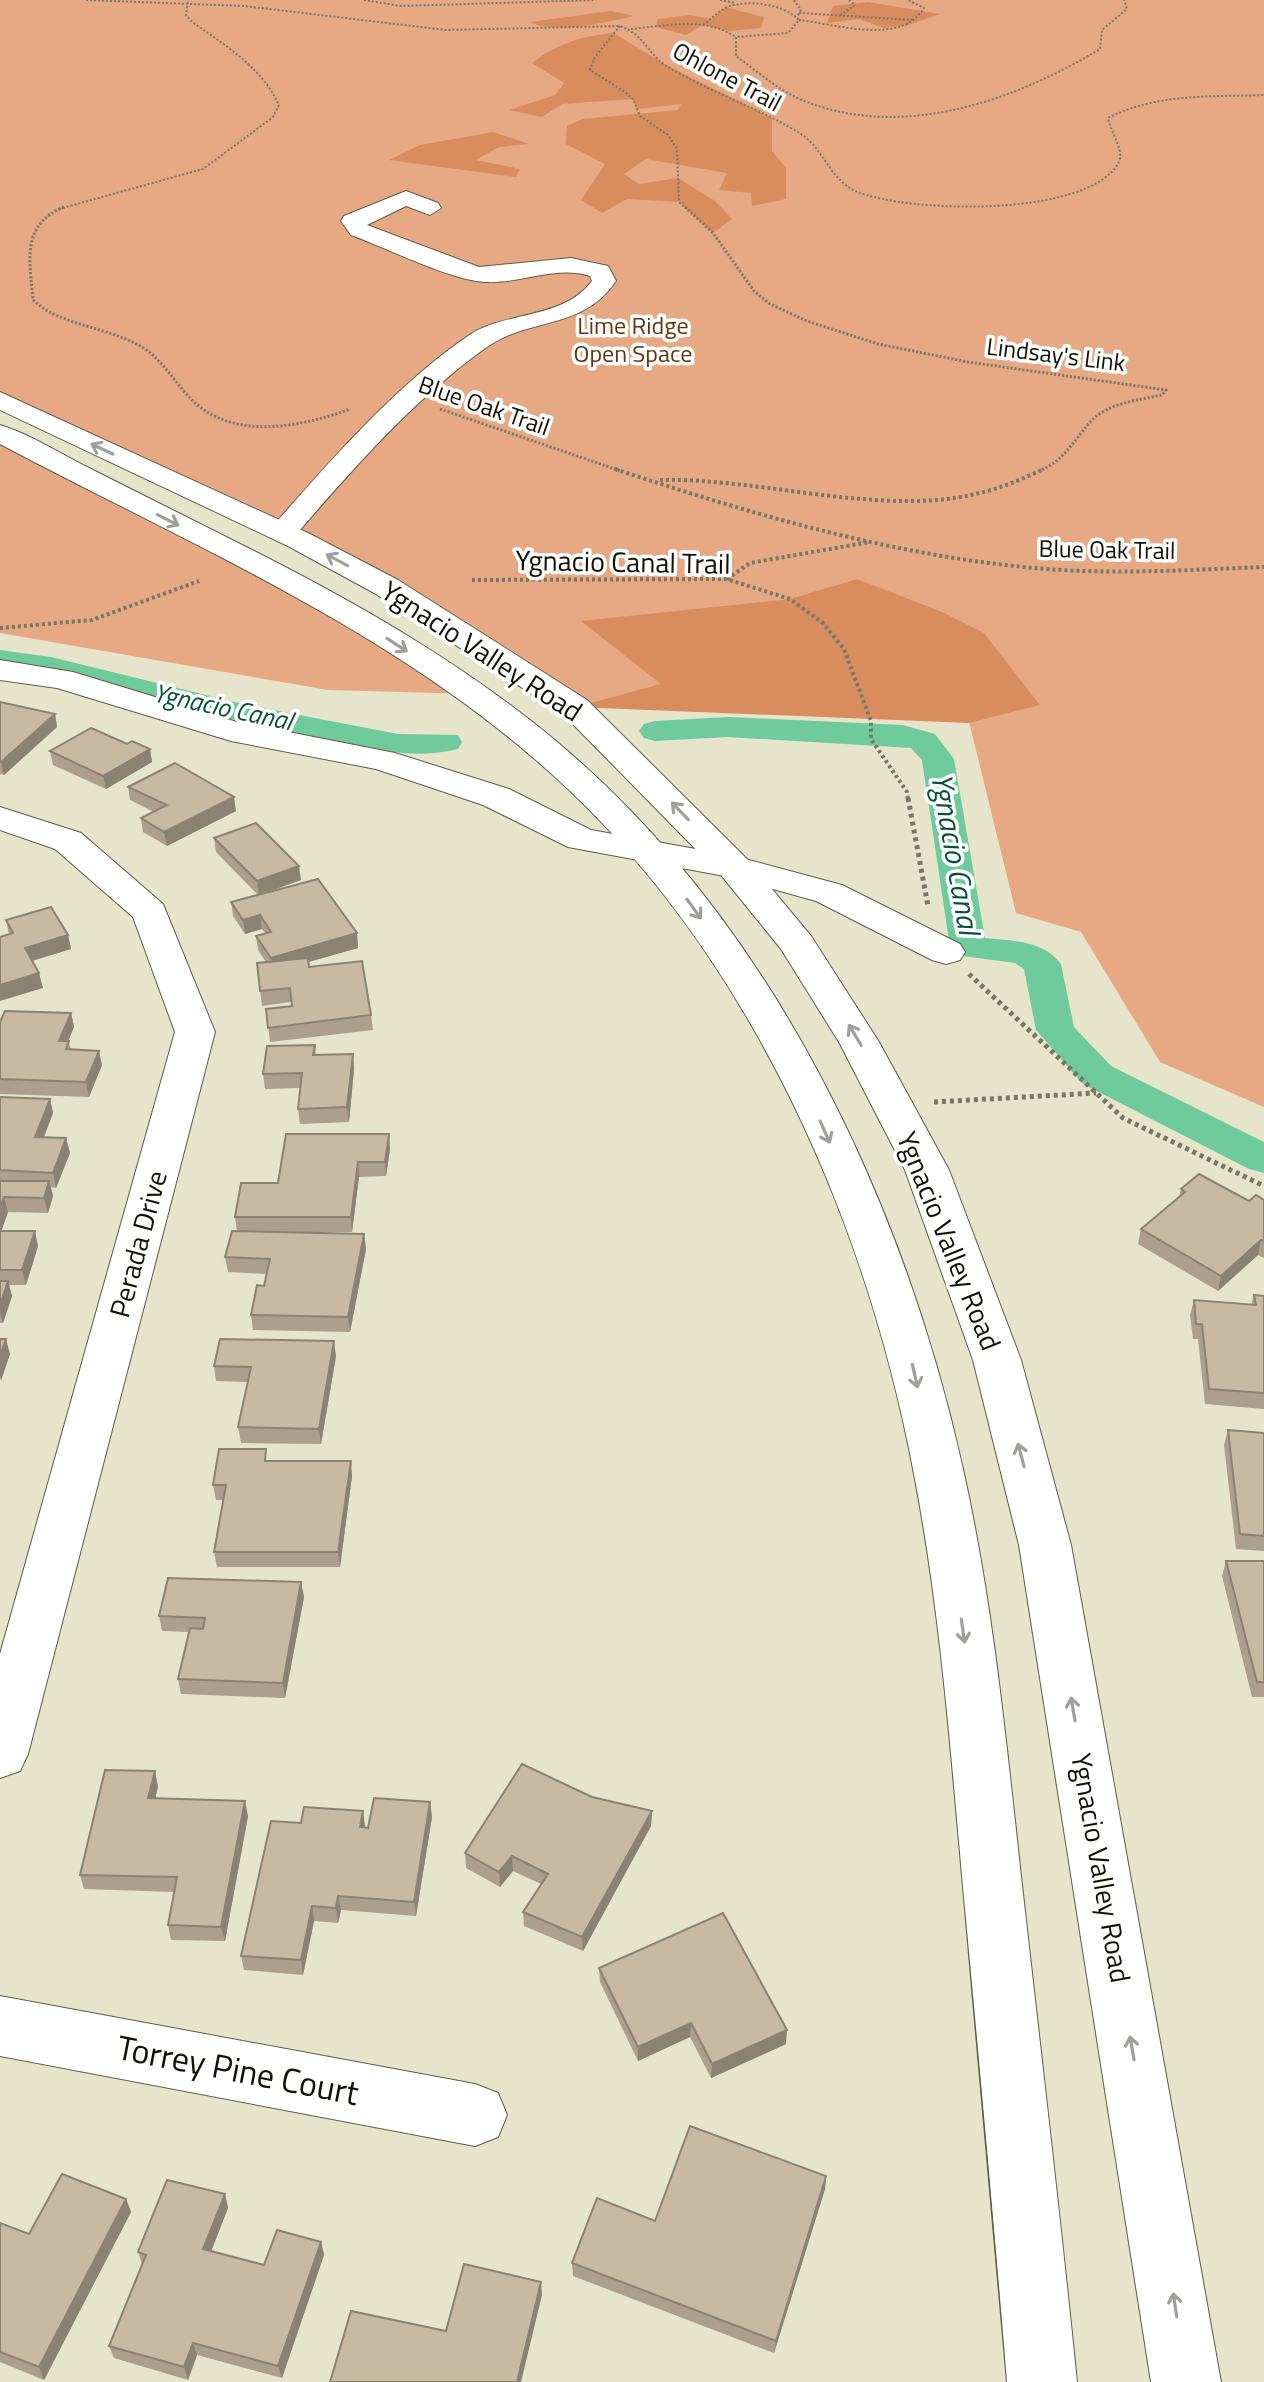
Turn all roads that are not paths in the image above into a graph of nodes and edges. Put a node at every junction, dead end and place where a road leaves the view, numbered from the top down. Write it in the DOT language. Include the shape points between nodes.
graph roads {
  1 [pos="430,208"];
  2 [pos="0,400"];
  3 [pos="0,433"];
  4 [pos="283,532"];
  5 [pos="0,670"];
  6 [pos="0,818"];
  7 [pos="643,850"];
  8 [pos="734,867"];
  9 [pos="946,952"];
  10 [pos="0,1754"];
  11 [pos="0,2026"];
  12 [pos="475,2115"];
  13 [pos="1042,2382"];
  14 [pos="1186,2382"];
  1 -- 4 [label="main road" via="406,198 352,221 359,230 466,271 486,275 571,264 600,271 604,281 597,296 572,309 482,338 409,398"];
  4 -- 2 [label="main road, Ygnacio Valley Road, one-way"];
  3 -- 7 [label="main road, Ygnacio Valley Road, one-way" via="337,607 474,694 548,752"];
  8 -- 4 [label="main road, Ygnacio Valley Road, one-way" via="575,707 387,587"];
  5 -- 7 [label="main road" via="61,679 231,731 383,760 496,797 581,839"];
  6 -- 10 [label="main road, Perada Drive" via="68,841 150,912 195,1032"];
  7 -- 8 [label="main road"];
  7 -- 13 [label="main road, Ygnacio Valley Road, one-way" via="678,887 748,982 799,1076 858,1205 906,1340 943,1497 972,1695"];
  8 -- 9 [label="main road" via="829,893"];
  14 -- 8 [label="main road, Ygnacio Valley Road, one-way" via="1045,1545 997,1360 927,1170 859,1042 797,944"];
  11 -- 12 [label="main road, Torrey Pine Court"];
}
